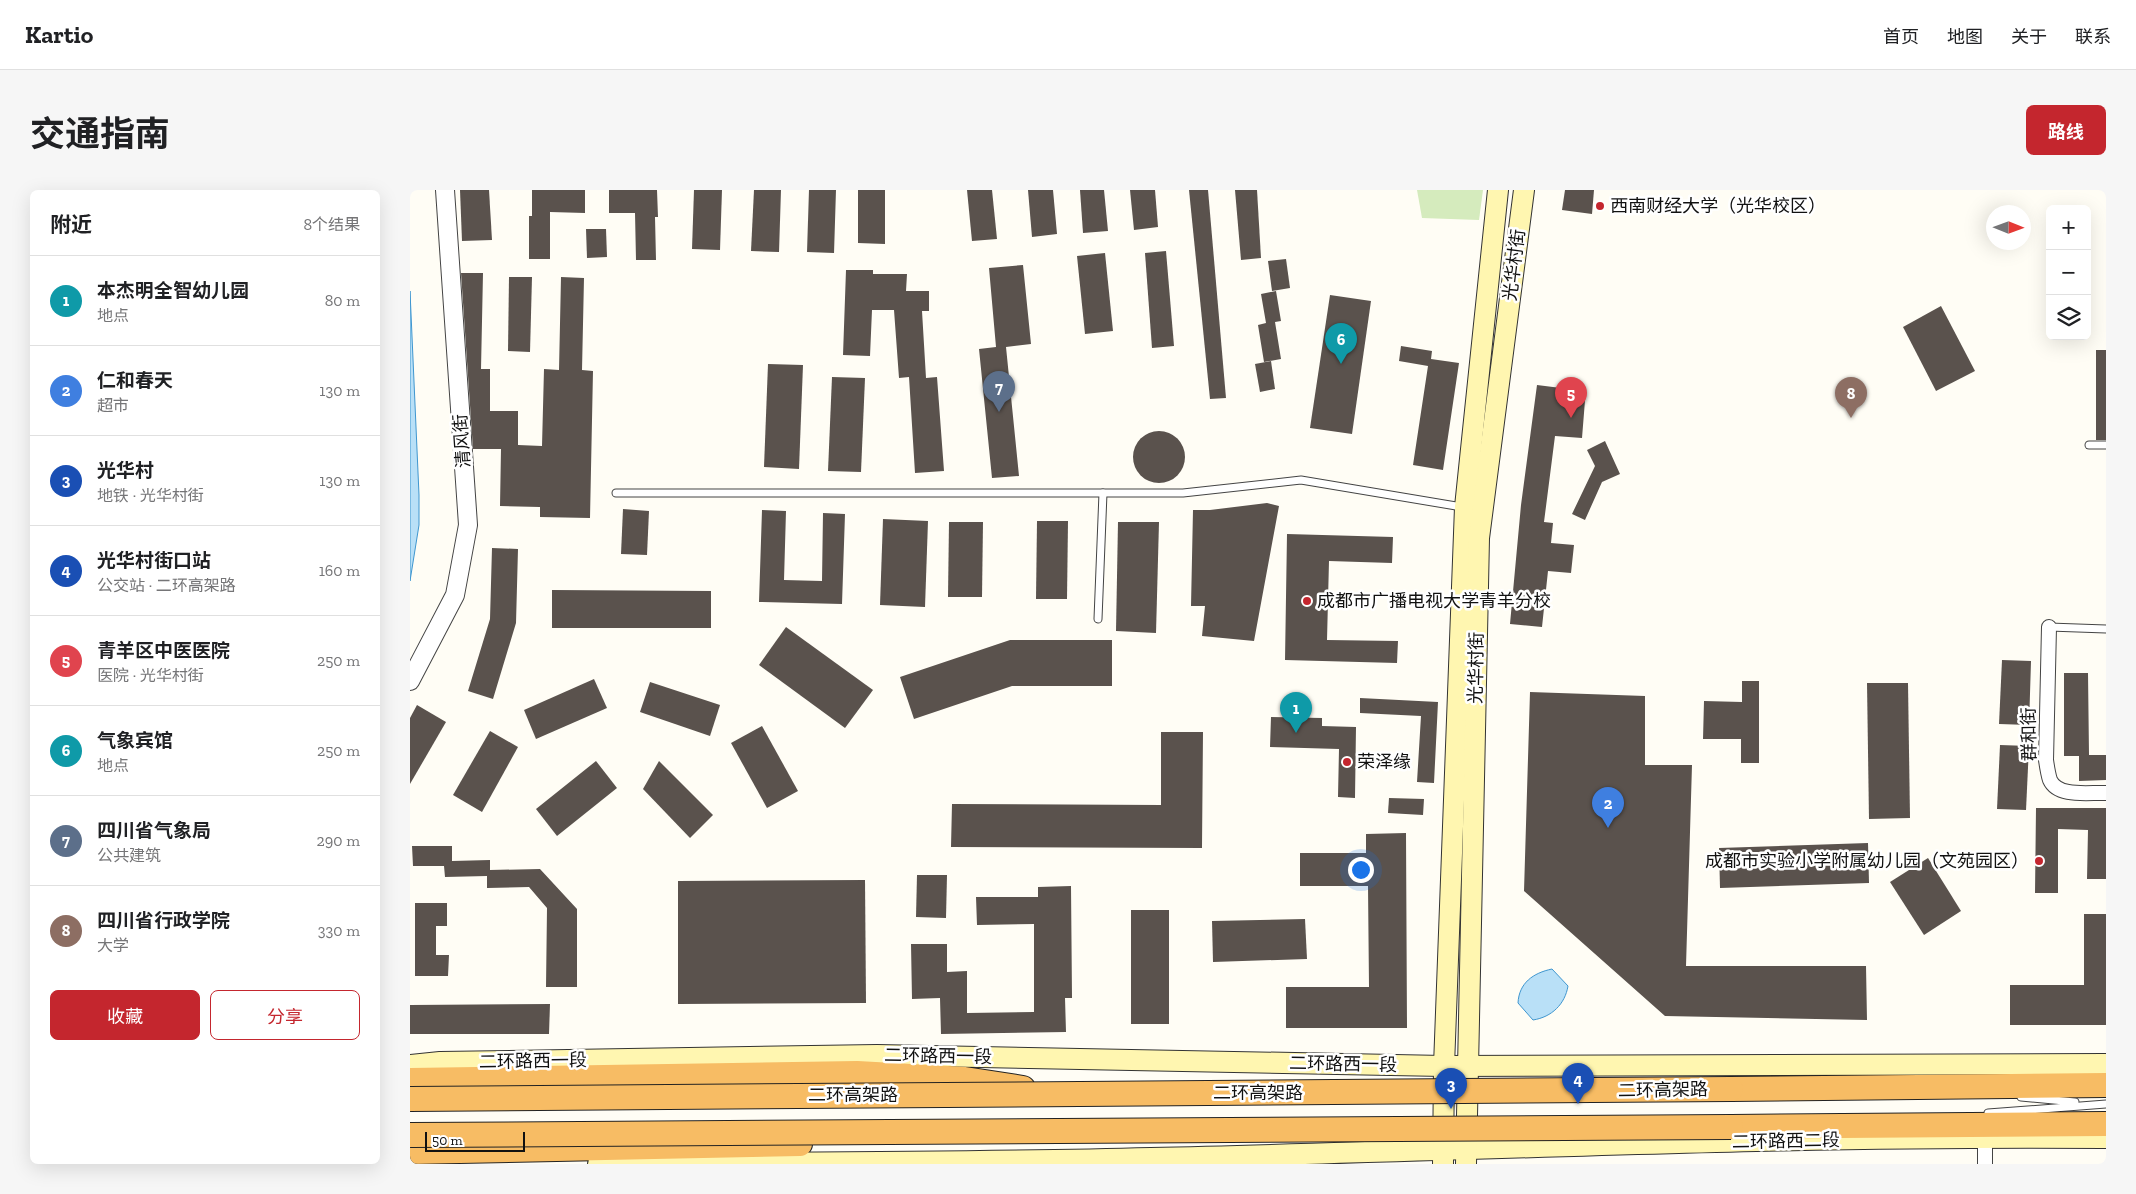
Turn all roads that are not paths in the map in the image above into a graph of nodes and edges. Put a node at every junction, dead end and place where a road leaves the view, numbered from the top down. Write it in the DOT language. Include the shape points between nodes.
graph roads {
  1 [pos="445,190"];
  2 [pos="1498,190"];
  3 [pos="1524,190"];
  4 [pos="2089,445"];
  5 [pos="2106,445"];
  6 [pos="616,493"];
  7 [pos="1103,493"];
  8 [pos="1474,509"];
  9 [pos="1098,620"];
  10 [pos="2049,627"];
  11 [pos="2106,629"];
  12 [pos="410,680"];
  13 [pos="2106,792"];
  14 [pos="2106,1064"];
  15 [pos="410,1065"];
  16 [pos="1444,1066"];
  17 [pos="1466,1066"];
  18 [pos="410,1080"];
  19 [pos="1731,1089"];
  20 [pos="1060,1094"];
  21 [pos="1930,1095"];
  22 [pos="1940,1095"];
  23 [pos="2008,1096"];
  24 [pos="1820,1097"];
  25 [pos="410,1099"];
  26 [pos="2104,1104"];
  27 [pos="1975,1114"];
  28 [pos="1795,1118"];
  29 [pos="1731,1127"];
  30 [pos="1039,1131"];
  31 [pos="410,1135"];
  32 [pos="1985,1137"];
  33 [pos="2106,1138"];
  34 [pos="410,1152"];
  35 [pos="1443,1156"];
  36 [pos="1466,1156"];
  37 [pos="1151,1161"];
  38 [pos="598,1164"];
  39 [pos="1985,1164"];
  1 -- 12 [label="street, 清风街" via="468,524 455,595"];
  2 -- 8 [label="main road, 光华村街"];
  3 -- 8 [label="main road, 光华村街"];
  4 -- 5 [label="lane"];
  6 -- 7 [label="lane"];
  7 -- 8 [label="lane" via="1183,493 1301,480"];
  7 -- 9 [label="lane"];
  8 -- 16 [label="main road, 光华村街"];
  8 -- 17 [label="main road, 光华村街" via="1479,538"];
  10 -- 11 [label="lane"];
  10 -- 13 [label="street, 群和街" via="2046,760 2051,781 2057,788 2072,792"];
  14 -- 17 [label="main road"];
  15 -- 16 [label="main road, 二环路西一段" via="876,1055"];
  16 -- 17 [label="main road, 二环路西一段"];
  16 -- 35 [label="main road, 光华村街"];
  17 -- 36 [label="main road, 光华村街"];
  18 -- 20 [label="highway, bridge" via="857,1073 965,1079"];
  19 -- 20 [label="highway, 二环高架路, bridge"];
  19 -- 24 [label="lane"];
  19 -- 26 [label="highway, 二环高架路"];
  20 -- 25 [label="highway, 二环高架路, bridge"];
  21 -- 22 [label="lane"];
  23 -- 26 [label="lane"];
  26 -- 27 [label="lane"];
  26 -- 29 [label="highway, 二环高架路"];
  28 -- 29 [label="lane"];
  29 -- 30 [label="highway, 二环高架路, bridge"];
  30 -- 31 [label="highway, 二环高架路, bridge"];
  30 -- 34 [label="highway, bridge" via="896,1142"];
  32 -- 33 [label="main road, 二环路西二段"];
  32 -- 36 [label="main road, 二环路西二段"];
  32 -- 39 [label="street"];
  35 -- 36 [label="main road"];
  35 -- 37 [label="main road"];
  37 -- 38 [label="main road"];
}
